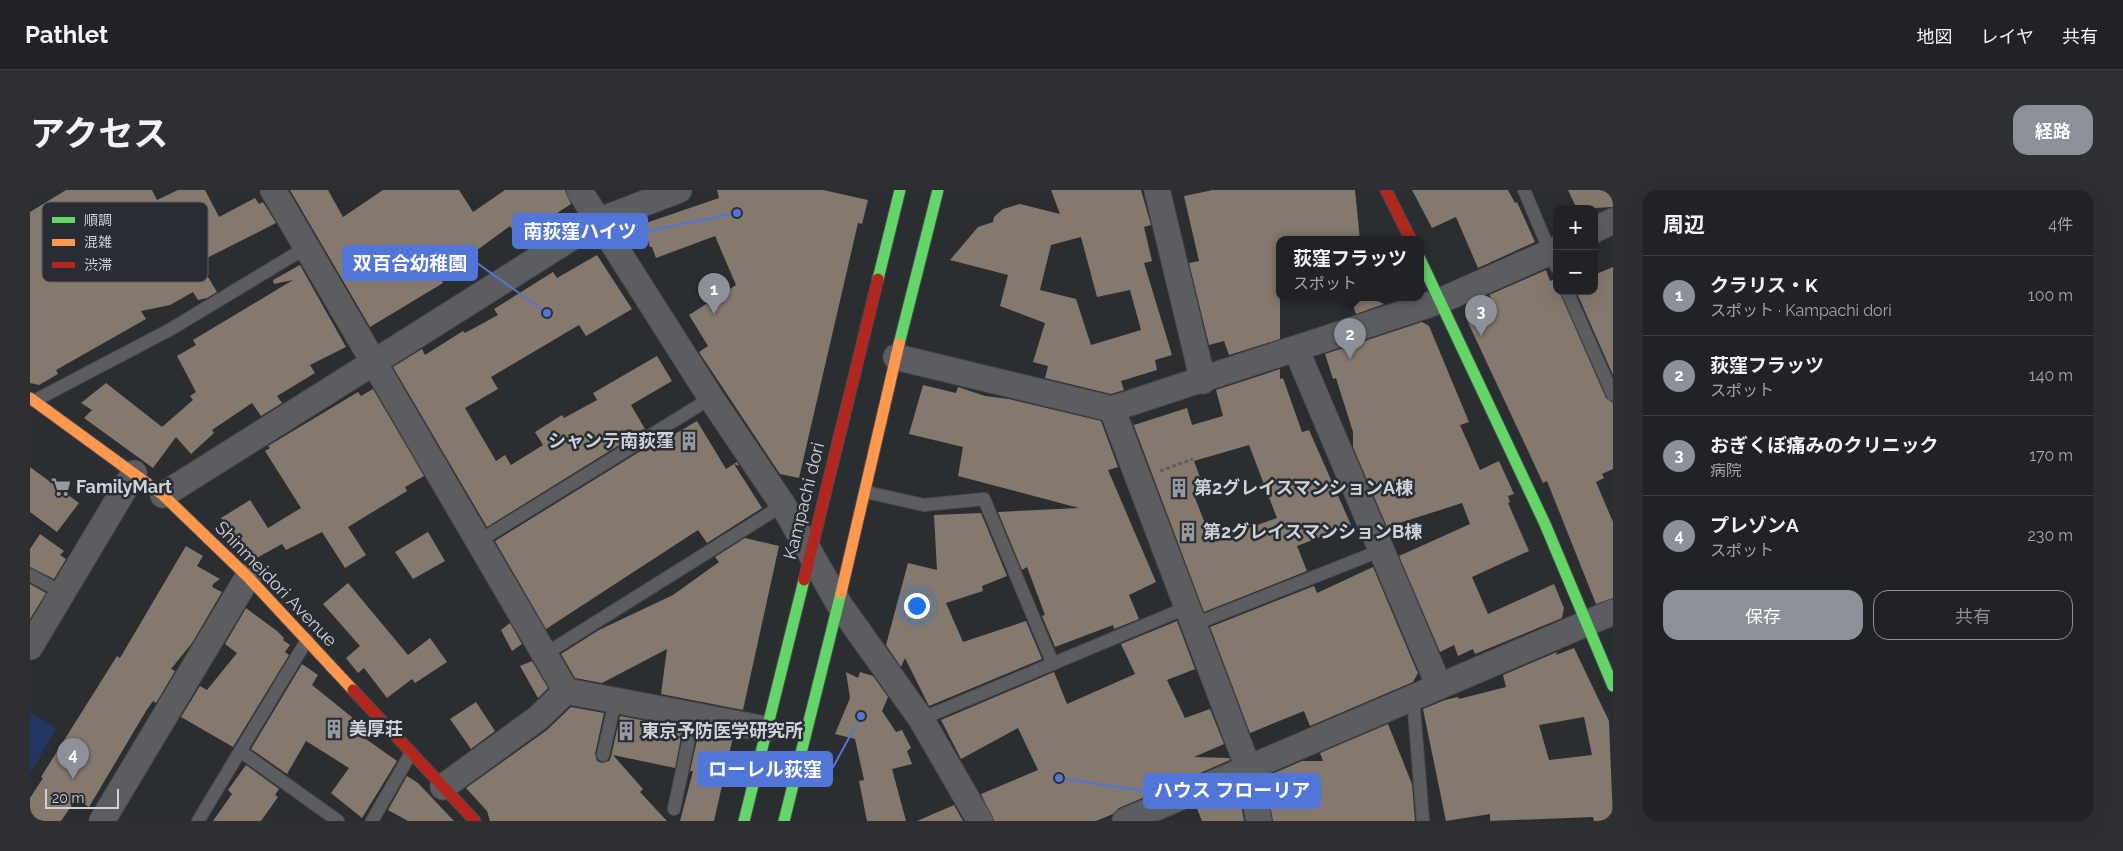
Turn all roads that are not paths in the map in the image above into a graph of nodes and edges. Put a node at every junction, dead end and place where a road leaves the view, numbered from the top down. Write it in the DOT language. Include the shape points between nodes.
graph roads {
  1 [pos="273,190"];
  2 [pos="579,190"];
  3 [pos="679,190"];
  4 [pos="900,190"];
  5 [pos="938,190"];
  6 [pos="1157,190"];
  7 [pos="1386,190"];
  8 [pos="1524,190"];
  9 [pos="598,221"];
  10 [pos="1613,221"];
  11 [pos="1598,228"];
  12 [pos="1409,236"];
  13 [pos="307,248"];
  14 [pos="1553,254"];
  15 [pos="1553,256"];
  16 [pos="1424,267"];
  17 [pos="1569,295"];
  18 [pos="1440,301"];
  19 [pos="1296,349"];
  20 [pos="896,357"];
  21 [pos="375,363"];
  22 [pos="1202,380"];
  23 [pos="1613,396"];
  24 [pos="711,398"];
  25 [pos="32,400"];
  26 [pos="1112,409"];
  27 [pos="134,473"];
  28 [pos="866,492"];
  29 [pos="163,495"];
  30 [pos="783,505"];
  31 [pos="479,541"];
  32 [pos="1382,550"];
  33 [pos="809,554"];
  34 [pos="30,575"];
  35 [pos="248,577"];
  36 [pos="62,593"];
  37 [pos="838,604"];
  38 [pos="1613,612"];
  39 [pos="1191,616"];
  40 [pos="1588,624"];
  41 [pos="307,640"];
  42 [pos="30,647"];
  43 [pos="545,654"];
  44 [pos="1053,664"];
  45 [pos="1439,686"];
  46 [pos="1613,686"];
  47 [pos="566,691"];
  48 [pos="1413,697"];
  49 [pos="616,701"];
  50 [pos="694,715"];
  51 [pos="921,719"];
  52 [pos="766,729"];
  53 [pos="240,751"];
  54 [pos="412,753"];
  55 [pos="603,755"];
  56 [pos="1249,770"];
  57 [pos="443,787"];
  58 [pos="674,809"];
  59 [pos="471,819"];
  60 [pos="102,821"];
  61 [pos="198,821"];
  62 [pos="338,821"];
  63 [pos="372,821"];
  64 [pos="744,821"];
  65 [pos="784,821"];
  66 [pos="980,821"];
  67 [pos="1125,821"];
  68 [pos="1259,821"];
  69 [pos="1422,821"];
  1 -- 13 [label="street"];
  2 -- 9 [label="street"];
  3 -- 9 [label="street"];
  4 -- 33 [label="main road, Kampachi dori"];
  5 -- 20 [label="main road"];
  6 -- 22 [label="street"];
  7 -- 12 [label="main road"];
  8 -- 14 [label="lane"];
  9 -- 21 [label="street"];
  9 -- 24 [label="street"];
  10 -- 11 [label="street"];
  13 -- 21 [label="street"];
  13 -- 25 [label="lane" via="171,329"];
  15 -- 18 [label="street"];
  16 -- 18 [label="main road"];
  17 -- 23 [label="lane"];
  18 -- 19 [label="street"];
  18 -- 40 [label="main road"];
  19 -- 22 [label="street"];
  19 -- 32 [label="street"];
  20 -- 26 [label="street"];
  20 -- 28 [label="main road"];
  21 -- 29 [label="street"];
  21 -- 31 [label="street"];
  22 -- 26 [label="street"];
  24 -- 30 [label="street"];
  24 -- 31 [label="lane"];
  25 -- 27 [label="main road, Shinmeidori Avenue"];
  26 -- 39 [label="street"];
  27 -- 29 [label="main road, Shinmeidori Avenue"];
  27 -- 36 [label="street"];
  28 -- 37 [label="main road"];
  28 -- 44 [label="lane" via="924,505 984,499"];
  29 -- 35 [label="main road, Shinmeidori Avenue"];
  30 -- 33 [label="street"];
  30 -- 43 [label="lane"];
  31 -- 43 [label="street"];
  32 -- 39 [label="lane"];
  32 -- 45 [label="street"];
  33 -- 37 [label="street"];
  33 -- 52 [label="main road, Kampachi dori"];
  34 -- 36 [label="lane"];
  35 -- 41 [label="main road, Shinmeidori Avenue"];
  35 -- 60 [label="street"];
  36 -- 42 [label="street"];
  37 -- 51 [label="street"];
  37 -- 65 [label="main road"];
  38 -- 40 [label="street"];
  39 -- 44 [label="lane"];
  39 -- 56 [label="street"];
  40 -- 45 [label="street"];
  40 -- 46 [label="main road"];
  41 -- 53 [label="lane"];
  41 -- 54 [label="main road, Shinmeidori Avenue"];
  43 -- 47 [label="street"];
  44 -- 51 [label="lane"];
  45 -- 48 [label="street"];
  47 -- 49 [label="street"];
  47 -- 57 [label="street" via="538,718"];
  48 -- 56 [label="street"];
  48 -- 69 [label="lane"];
  49 -- 50 [label="street"];
  49 -- 55 [label="lane"];
  50 -- 52 [label="street"];
  50 -- 58 [label="lane"];
  51 -- 66 [label="street"];
  52 -- 64 [label="main road, Kampachi dori"];
  53 -- 61 [label="lane"];
  53 -- 62 [label="lane"];
  54 -- 57 [label="main road, Shinmeidori Avenue"];
  54 -- 63 [label="lane"];
  56 -- 67 [label="street"];
  56 -- 68 [label="street"];
  57 -- 59 [label="main road, Shinmeidori Avenue"];
}
